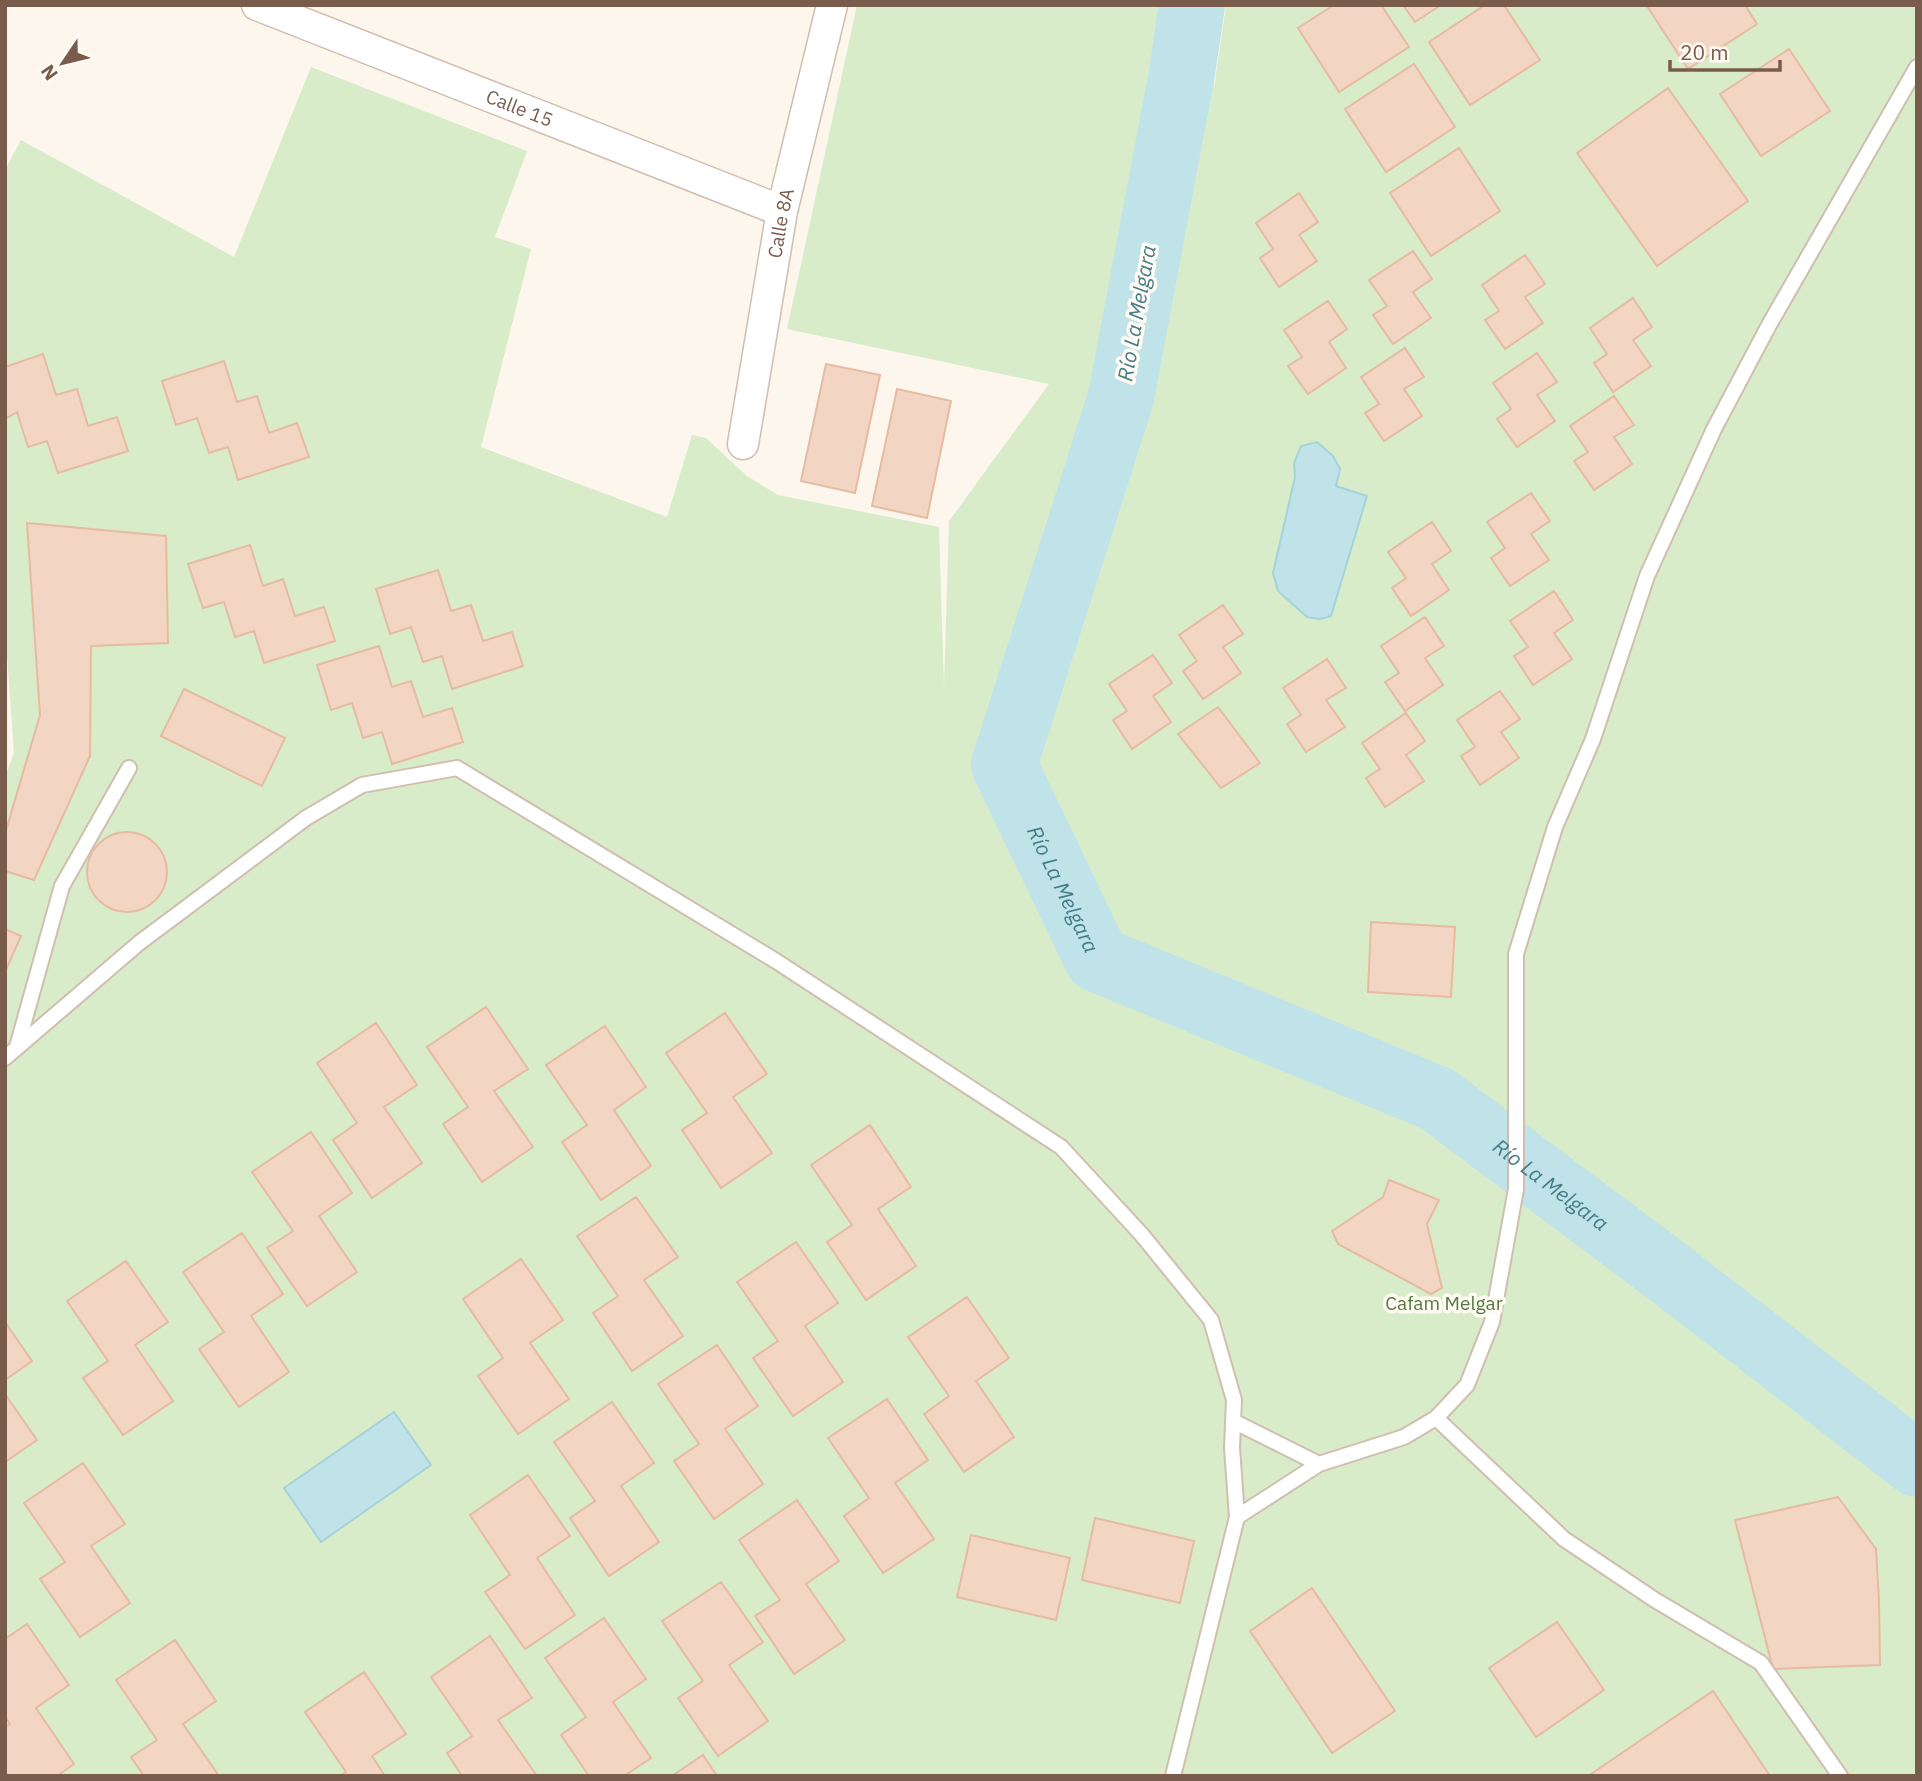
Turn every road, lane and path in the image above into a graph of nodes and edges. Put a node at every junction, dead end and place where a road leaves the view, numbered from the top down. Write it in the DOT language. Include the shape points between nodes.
graph roads {
  1 [pos="257,5"];
  2 [pos="832,5"];
  3 [pos="1917,67"];
  4 [pos="782,211"];
  5 [pos="743,444"];
  6 [pos="130,768"];
  7 [pos="11,1054"];
  8 [pos="1436,1418"];
  9 [pos="1233,1421"];
  10 [pos="1319,1464"];
  11 [pos="1237,1517"];
  12 [pos="1173,1776"];
  13 [pos="1840,1776"];
  1 -- 4 [label="street, Calle 15"];
  2 -- 4 [label="street, Calle 8A"];
  3 -- 8 [label="lane" via="1714,429 1647,576 1593,739 1555,827 1516,954 1516,1189 1492,1322 1467,1385"];
  4 -- 5 [label="street, Calle 8A"];
  6 -- 7 [label="lane" via="62,886"];
  7 -- 9 [label="lane" via="139,943 306,818 362,785 457,768 776,961 1061,1147 1142,1235 1211,1320 1234,1400"];
  8 -- 10 [label="lane" via="1404,1437"];
  8 -- 13 [label="lane" via="1564,1539 1761,1663"];
  9 -- 10 [label="lane"];
  9 -- 11 [label="lane"];
  10 -- 11 [label="lane"];
  11 -- 12 [label="lane"];
}
